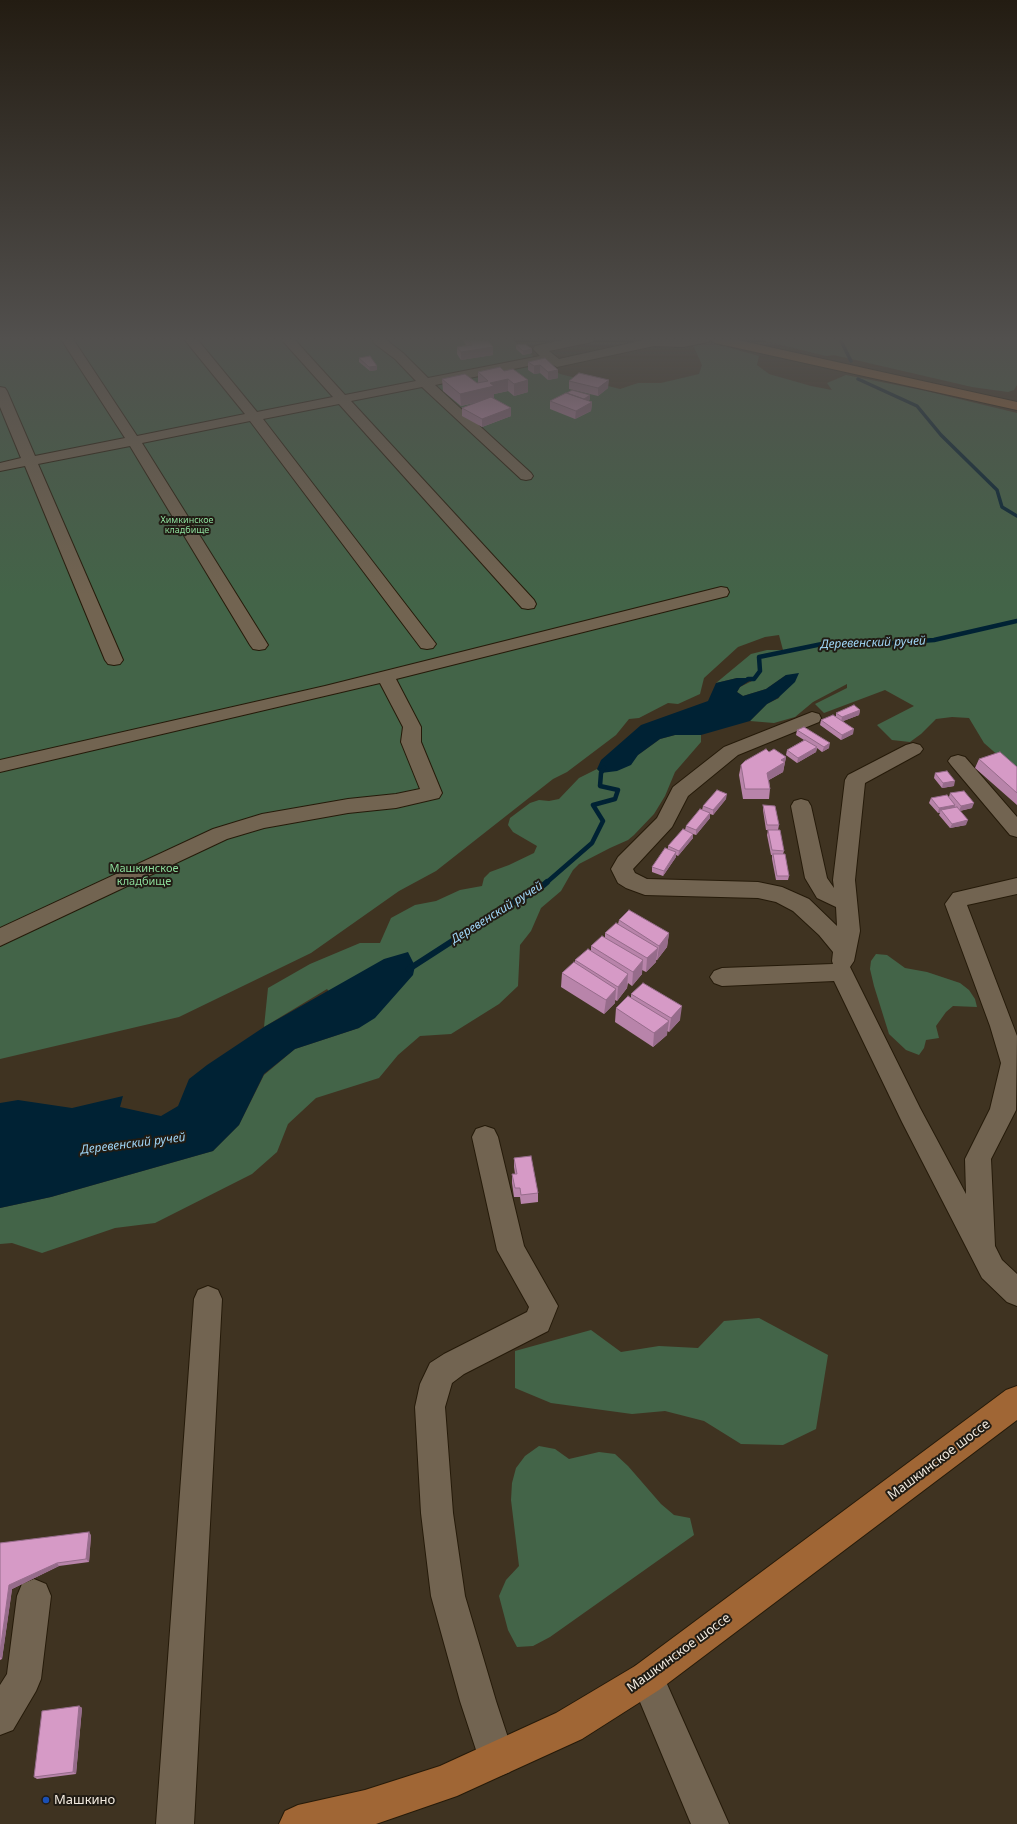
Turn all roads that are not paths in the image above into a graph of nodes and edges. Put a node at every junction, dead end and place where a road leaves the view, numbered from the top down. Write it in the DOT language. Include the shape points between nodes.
graph roads {
  1 [pos="15,424"];
  2 [pos="123,424"];
  3 [pos="218,424"];
  4 [pos="259,424"];
  5 [pos="365,424"];
  6 [pos="470,424"];
  7 [pos="134,441"];
  8 [pos="31,461"];
  9 [pos="0,467"];
  10 [pos="526,476"];
  11 [pos="721,592"];
  12 [pos="528,604"];
  13 [pos="427,644"];
  14 [pos="259,645"];
  15 [pos="114,660"];
  16 [pos="385,676"];
  17 [pos="812,718"];
  18 [pos="913,749"];
  19 [pos="958,761"];
  20 [pos="0,766"];
  21 [pos="801,806"];
  22 [pos="1017,830"];
  23 [pos="1017,886"];
  24 [pos="846,903"];
  25 [pos="0,938"];
  26 [pos="843,961"];
  27 [pos="722,977"];
  28 [pos="485,1137"];
  29 [pos="983,1251"];
  30 [pos="1017,1293"];
  31 [pos="208,1299"];
  32 [pos="1017,1401"];
  33 [pos="1017,1422"];
  34 [pos="978,1431"];
  35 [pos="34,1596"];
  36 [pos="647,1678"];
  37 [pos="0,1718"];
  38 [pos="497,1760"];
  39 [pos="367,1817"];
  40 [pos="174,1824"];
  41 [pos="298,1824"];
  42 [pos="710,1824"];
  1 -- 8 [label="street"];
  2 -- 7 [label="street"];
  3 -- 7 [label="street"];
  4 -- 13 [label="street"];
  5 -- 12 [label="street"];
  6 -- 10 [label="street"];
  7 -- 8 [label="street"];
  7 -- 14 [label="street"];
  8 -- 9 [label="street"];
  8 -- 15 [label="street"];
  11 -- 16 [label="street"];
  16 -- 20 [label="street"];
  16 -- 25 [label="street" via="412,727 411,742 432,792 396,801 348,806 262,821 220,834"];
  17 -- 26 [label="street" via="731,751 685,787 665,822 625,862 622,869 626,878 645,887 758,890 782,895 802,905 827,929"];
  18 -- 24 [label="street" via="855,780 844,880"];
  19 -- 22 [label="street"];
  21 -- 24 [label="street" via="816,878 825,893"];
  23 -- 29 [label="street" via="961,898 956,904 1002,1026 1013,1063 1003,1110 978,1159"];
  24 -- 26 [label="street" via="849,931"];
  26 -- 27 [label="street"];
  26 -- 29 [label="street" via="911,1115"];
  28 -- 38 [label="street" via="511,1250 544,1306 538,1320 441,1373 435,1384 430,1407 437,1513 448,1596"];
  29 -- 30 [label="street" via="992,1269"];
  31 -- 40 [label="street"];
  32 -- 34 [label="main road, Машкинское шоссе"];
  33 -- 34 [label="main road" via="1006,1421"];
  34 -- 36 [label="main road, Машкинское шоссе"];
  35 -- 37 [label="street" via="24,1678"];
  36 -- 38 [label="main road, Машкинское шоссе" via="570,1726"];
  36 -- 42 [label="street"];
  38 -- 39 [label="main road, Машкинское шоссе"];
  39 -- 41 [label="main road, Машкинское шоссе"];
}
